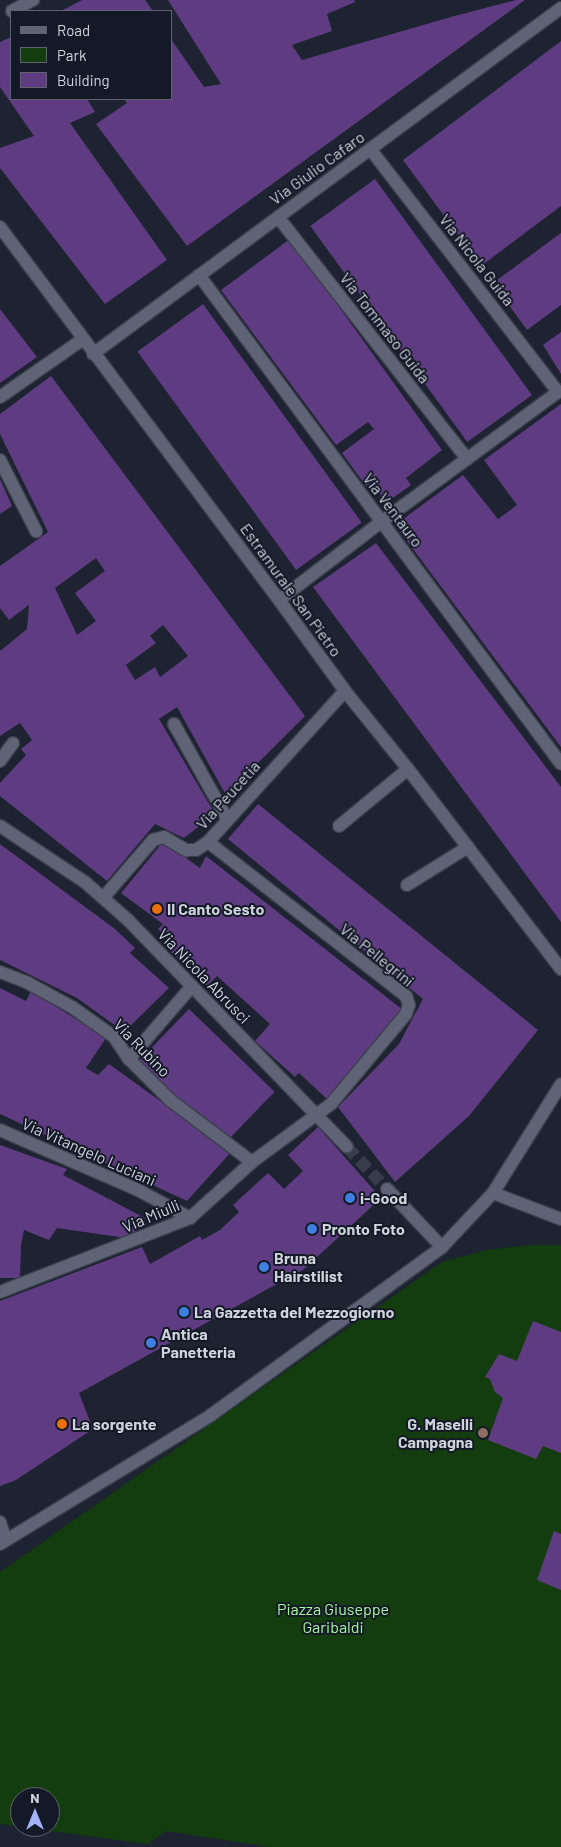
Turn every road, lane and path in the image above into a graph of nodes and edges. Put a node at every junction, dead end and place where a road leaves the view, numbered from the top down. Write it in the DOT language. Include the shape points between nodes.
graph roads {
  1 [pos="33,0"];
  2 [pos="561,8"];
  3 [pos="14,10"];
  4 [pos="370,149"];
  5 [pos="278,217"];
  6 [pos="0,227"];
  7 [pos="199,276"];
  8 [pos="83,339"];
  9 [pos="93,354"];
  10 [pos="0,397"];
  11 [pos="467,459"];
  12 [pos="0,460"];
  13 [pos="381,522"];
  14 [pos="36,530"];
  15 [pos="279,600"];
  16 [pos="345,691"];
  17 [pos="174,724"];
  18 [pos="13,743"];
  19 [pos="0,761"];
  20 [pos="561,764"];
  21 [pos="408,769"];
  22 [pos="227,819"];
  23 [pos="0,826"];
  24 [pos="339,826"];
  25 [pos="208,842"];
  26 [pos="468,847"];
  27 [pos="407,885"];
  28 [pos="103,898"];
  29 [pos="561,968"];
  30 [pos="0,972"];
  31 [pos="192,986"];
  32 [pos="129,1059"];
  33 [pos="561,1084"];
  34 [pos="317,1116"];
  35 [pos="0,1130"];
  36 [pos="347,1147"];
  37 [pos="252,1162"];
  38 [pos="387,1188"];
  39 [pos="493,1193"];
  40 [pos="190,1218"];
  41 [pos="561,1219"];
  42 [pos="442,1247"];
  43 [pos="0,1292"];
  44 [pos="0,1522"];
  45 [pos="3,1542"];
  1 -- 3 [label="street"];
  2 -- 4 [label="street, Via Giulio Cafaro"];
  4 -- 5 [label="street, Via Giulio Cafaro"];
  4 -- 11 [label="street, Via Nicola Guida" via="558,392"];
  5 -- 7 [label="street, Via Giulio Cafaro"];
  5 -- 11 [label="street, Via Tommaso Guida"];
  6 -- 8 [label="street, Estramurale San Pietro"];
  7 -- 9 [label="street, Via Giulio Cafaro"];
  7 -- 13 [label="street, Via Ventauro"];
  8 -- 9 [label="street, Estramurale San Pietro"];
  8 -- 10 [label="street"];
  9 -- 15 [label="street, Estramurale San Pietro"];
  11 -- 13 [label="street"];
  12 -- 14 [label="street"];
  13 -- 15 [label="street"];
  13 -- 20 [label="street, Via Ventauro"];
  15 -- 16 [label="street, Estramurale San Pietro"];
  16 -- 21 [label="street, Estramurale San Pietro"];
  16 -- 22 [label="street, Via Peucetia"];
  17 -- 22 [label="street"];
  18 -- 19 [label="street"];
  21 -- 24 [label="street"];
  21 -- 26 [label="street, Estramurale San Pietro"];
  22 -- 25 [label="street, Via Peucetia"];
  23 -- 28 [label="street, Via Nicola Abrusci" via="86,883"];
  25 -- 28 [label="street, Via Peucetia" via="196,850 186,850 164,837 154,840"];
  25 -- 34 [label="street, Via Pellegrini" via="406,996 409,1005 406,1014 331,1104"];
  26 -- 27 [label="street"];
  26 -- 29 [label="street, Estramurale San Pietro"];
  28 -- 31 [label="street, Via Nicola Abrusci"];
  30 -- 32 [label="street, Via Rubino" via="28,982 72,1007 114,1037"];
  31 -- 32 [label="street"];
  31 -- 34 [label="street, Via Nicola Abrusci"];
  32 -- 37 [label="street, Via Rubino" via="170,1100"];
  33 -- 39 [label="street"];
  34 -- 36 [label="street, Via Nicola Abrusci"];
  34 -- 37 [label="street, Via Miulli"];
  35 -- 40 [label="street, Via Vitangelo Luciani" via="140,1191"];
  37 -- 40 [label="street, Via Miulli"];
  38 -- 42 [label="street"];
  39 -- 41 [label="street"];
  39 -- 42 [label="street"];
  40 -- 43 [label="street, Via Miulli"];
  42 -- 45 [label="street" via="211,1414"];
  44 -- 45 [label="street"];
}
